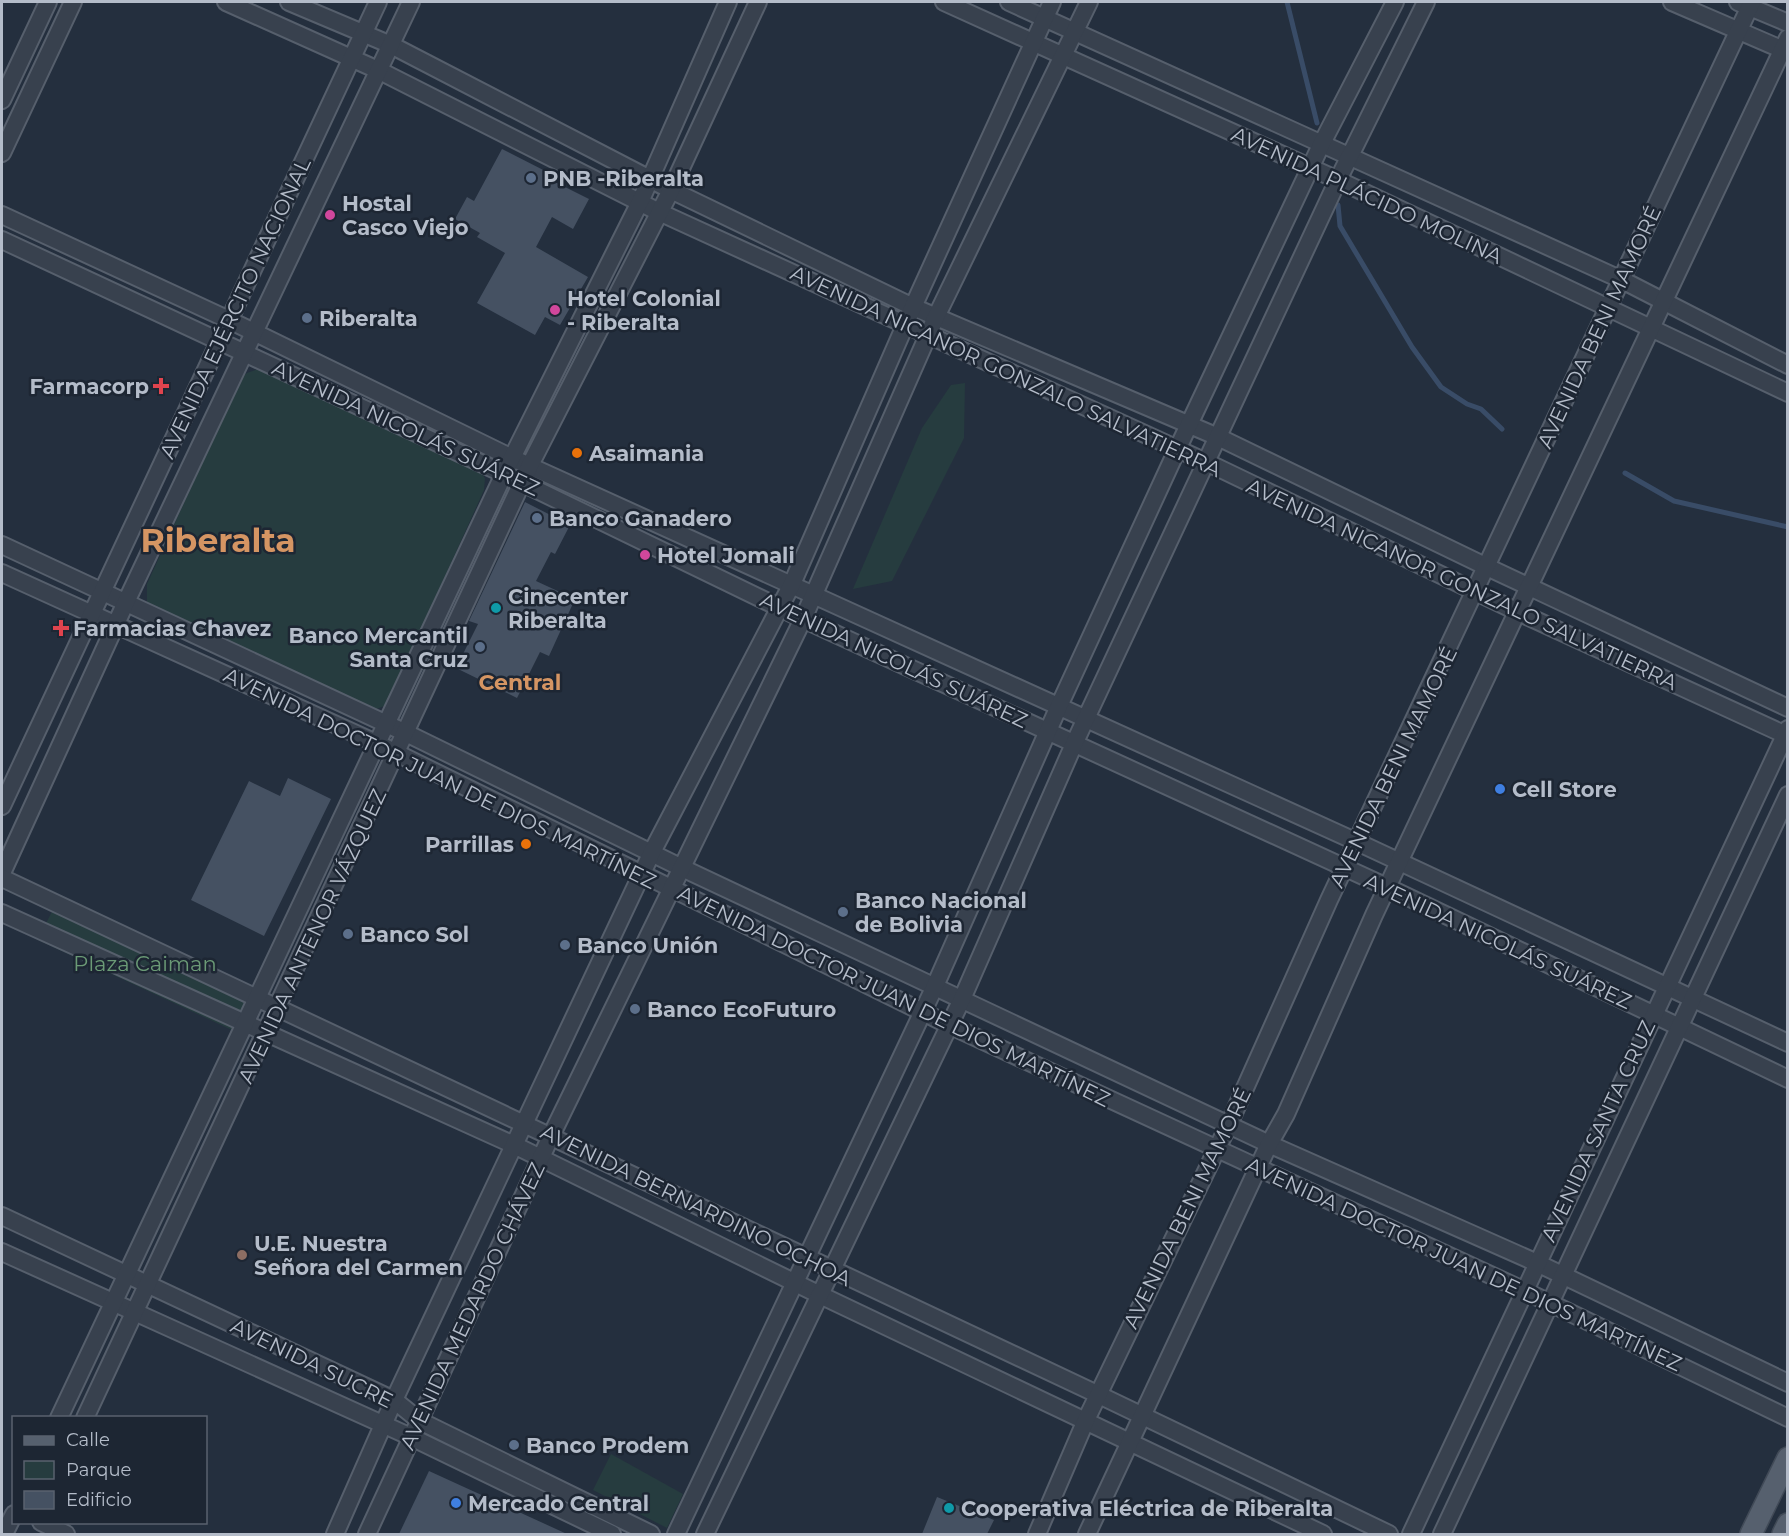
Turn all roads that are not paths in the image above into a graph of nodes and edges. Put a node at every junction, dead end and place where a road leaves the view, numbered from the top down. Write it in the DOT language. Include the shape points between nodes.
graph roads {
  1 [pos="48,2"];
  2 [pos="73,2"];
  3 [pos="226,2"];
  4 [pos="289,2"];
  5 [pos="378,2"];
  6 [pos="411,2"];
  7 [pos="728,2"];
  8 [pos="758,2"];
  9 [pos="944,2"];
  10 [pos="1009,2"];
  11 [pos="1052,2"];
  12 [pos="1089,2"];
  13 [pos="1395,2"];
  14 [pos="1426,2"];
  15 [pos="1672,2"];
  16 [pos="1746,3"];
  17 [pos="1044,18"];
  18 [pos="1788,23"];
  19 [pos="1076,31"];
  20 [pos="1738,32"];
  21 [pos="363,35"];
  22 [pos="1034,44"];
  23 [pos="391,45"];
  24 [pos="1786,47"];
  25 [pos="1063,57"];
  26 [pos="351,59"];
  27 [pos="380,71"];
  28 [pos="2,100"];
  29 [pos="1322,145"];
  30 [pos="2,153"];
  31 [pos="1350,156"];
  32 [pos="1311,168"];
  33 [pos="650,180"];
  34 [pos="1338,180"];
  35 [pos="670,190"];
  36 [pos="640,202"];
  37 [pos="659,212"];
  38 [pos="2,215"];
  39 [pos="2,240"];
  40 [pos="1622,280"];
  41 [pos="1665,302"];
  42 [pos="913,307"];
  43 [pos="1608,307"];
  44 [pos="936,317"];
  45 [pos="228,320"];
  46 [pos="906,325"];
  47 [pos="1652,327"];
  48 [pos="255,333"];
  49 [pos="930,336"];
  50 [pos="219,340"];
  51 [pos="246,353"];
  52 [pos="1788,365"];
  53 [pos="1788,393"];
  54 [pos="1190,425"];
  55 [pos="1218,437"];
  56 [pos="1177,450"];
  57 [pos="512,458"];
  58 [pos="1206,462"];
  59 [pos="530,465"];
  60 [pos="504,474"];
  61 [pos="522,483"];
  62 [pos="2,545"];
  63 [pos="1487,567"];
  64 [pos="2,573"];
  65 [pos="792,584"];
  66 [pos="1531,586"];
  67 [pos="813,592"];
  68 [pos="1476,592"];
  69 [pos="101,593"];
  70 [pos="126,602"];
  71 [pos="779,607"];
  72 [pos="1518,612"];
  73 [pos="92,614"];
  74 [pos="803,619"];
  75 [pos="116,624"];
  76 [pos="1059,706"];
  77 [pos="1788,708"];
  78 [pos="1088,720"];
  79 [pos="385,723"];
  80 [pos="1048,731"];
  81 [pos="406,733"];
  82 [pos="1787,733"];
  83 [pos="376,743"];
  84 [pos="1074,744"];
  85 [pos="398,753"];
  86 [pos="1788,795"];
  87 [pos="2,806"];
  88 [pos="1357,842"];
  89 [pos="652,852"];
  90 [pos="1399,862"];
  91 [pos="680,867"];
  92 [pos="1344,868"];
  93 [pos="2,873"];
  94 [pos="641,875"];
  95 [pos="2,878"];
  96 [pos="1387,887"];
  97 [pos="670,889"];
  98 [pos="2,913"];
  99 [pos="935,986"];
  100 [pos="1665,987"];
  101 [pos="257,998"];
  102 [pos="1694,998"];
  103 [pos="962,999"];
  104 [pos="278,1008"];
  105 [pos="923,1012"];
  106 [pos="1652,1014"];
  107 [pos="245,1022"];
  108 [pos="949,1025"];
  109 [pos="1681,1027"];
  110 [pos="266,1032"];
  111 [pos="1788,1043"];
  112 [pos="1788,1079"];
  113 [pos="525,1123"];
  114 [pos="1229,1124"];
  115 [pos="551,1136"];
  116 [pos="1269,1144"];
  117 [pos="514,1145"];
  118 [pos="1217,1149"];
  119 [pos="541,1158"];
  120 [pos="1259,1167"];
  121 [pos="2,1216"];
  122 [pos="2,1252"];
  123 [pos="808,1260"];
  124 [pos="1537,1263"];
  125 [pos="829,1270"];
  126 [pos="126,1275"];
  127 [pos="1562,1276"];
  128 [pos="796,1283"];
  129 [pos="147,1286"];
  130 [pos="1525,1291"];
  131 [pos="818,1294"];
  132 [pos="114,1302"];
  133 [pos="1548,1302"];
  134 [pos="135,1312"];
  135 [pos="1788,1383"];
  136 [pos="1099,1395"];
  137 [pos="394,1400"];
  138 [pos="60,1416"];
  139 [pos="86,1416"];
  140 [pos="1142,1417"];
  141 [pos="1788,1418"];
  142 [pos="1086,1420"];
  143 [pos="420,1421"];
  144 [pos="383,1425"];
  145 [pos="411,1437"];
  146 [pos="1131,1441"];
  147 [pos="1788,1458"];
  148 [pos="12,1516"];
  149 [pos="45,1524"];
  150 [pos="1788,1524"];
  151 [pos="4,1534"];
  152 [pos="66,1534"];
  153 [pos="335,1534"];
  154 [pos="367,1534"];
  155 [pos="612,1534"];
  156 [pos="651,1534"];
  157 [pos="676,1534"];
  158 [pos="705,1534"];
  159 [pos="1037,1534"];
  160 [pos="1088,1534"];
  161 [pos="1323,1534"];
  162 [pos="1389,1534"];
  163 [pos="1411,1534"];
  164 [pos="1442,1534"];
  165 [pos="1751,1534"];
  166 [pos="1783,1534"];
  1 -- 28 [label="street"];
  2 -- 30 [label="street"];
  3 -- 26 [label="street, AVENIDA NICANOR GONZALO SALVATIERRA"];
  4 -- 21 [label="street, AVENIDA NICANOR GONZALO SALVATIERRA"];
  5 -- 21 [label="street, AVENIDA EJÉRCITO NACIONAL"];
  6 -- 23 [label="street, AVENIDA EJÉRCITO NACIONAL"];
  7 -- 33 [label="street, AVENIDA ANTENOR VÁZQUEZ"];
  8 -- 35 [label="street, AVENIDA ANTENOR VÁZQUEZ"];
  9 -- 22 [label="street, AVENIDA PLÁCIDO MOLINA"];
  10 -- 17 [label="street, AVENIDA PLÁCIDO MOLINA"];
  11 -- 17 [label="street, AVENIDA MEDARDO CHÁVEZ"];
  12 -- 19 [label="street, AVENIDA MEDARDO CHÁVEZ"];
  13 -- 29 [label="street"];
  14 -- 31 [label="street"];
  15 -- 20 [label="street"];
  16 -- 18 [label="street"];
  16 -- 20 [label="street, AVENIDA BENI MAMORÉ"];
  17 -- 19 [label="street, AVENIDA PLÁCIDO MOLINA"];
  17 -- 22 [label="street, AVENIDA MEDARDO CHÁVEZ"];
  19 -- 25 [label="street, AVENIDA MEDARDO CHÁVEZ"];
  19 -- 29 [label="street, AVENIDA PLÁCIDO MOLINA"];
  20 -- 24 [label="street"];
  20 -- 40 [label="street, AVENIDA BENI MAMORÉ"];
  21 -- 23 [label="street, AVENIDA NICANOR GONZALO SALVATIERRA"];
  21 -- 26 [label="street, AVENIDA EJÉRCITO NACIONAL"];
  22 -- 25 [label="street, AVENIDA PLÁCIDO MOLINA"];
  22 -- 42 [label="street, AVENIDA MEDARDO CHÁVEZ"];
  23 -- 27 [label="street, AVENIDA EJÉRCITO NACIONAL"];
  23 -- 33 [label="street, AVENIDA NICANOR GONZALO SALVATIERRA"];
  24 -- 41 [label="street"];
  25 -- 32 [label="street, AVENIDA PLÁCIDO MOLINA"];
  25 -- 44 [label="street, AVENIDA MEDARDO CHÁVEZ"];
  26 -- 27 [label="street, AVENIDA NICANOR GONZALO SALVATIERRA"];
  26 -- 45 [label="street, AVENIDA EJÉRCITO NACIONAL"];
  27 -- 36 [label="street, AVENIDA NICANOR GONZALO SALVATIERRA"];
  27 -- 48 [label="street, AVENIDA EJÉRCITO NACIONAL"];
  29 -- 31 [label="street, AVENIDA PLÁCIDO MOLINA"];
  29 -- 32 [label="street"];
  31 -- 34 [label="street"];
  31 -- 40 [label="street, AVENIDA PLÁCIDO MOLINA"];
  32 -- 34 [label="street, AVENIDA PLÁCIDO MOLINA"];
  32 -- 54 [label="street"];
  33 -- 35 [label="street, AVENIDA NICANOR GONZALO SALVATIERRA"];
  33 -- 36 [label="street, AVENIDA ANTENOR VÁZQUEZ"];
  34 -- 43 [label="street, AVENIDA PLÁCIDO MOLINA"];
  34 -- 55 [label="street"];
  35 -- 37 [label="street, AVENIDA ANTENOR VÁZQUEZ"];
  35 -- 42 [label="street, AVENIDA NICANOR GONZALO SALVATIERRA"];
  36 -- 37 [label="street, AVENIDA NICANOR GONZALO SALVATIERRA"];
  36 -- 57 [label="street, AVENIDA ANTENOR VÁZQUEZ"];
  37 -- 46 [label="street, AVENIDA NICANOR GONZALO SALVATIERRA"];
  37 -- 59 [label="street, AVENIDA ANTENOR VÁZQUEZ"];
  38 -- 45 [label="street, AVENIDA NICOLÁS SUÁREZ"];
  39 -- 50 [label="street, AVENIDA NICOLÁS SUÁREZ"];
  40 -- 41 [label="street, AVENIDA PLÁCIDO MOLINA"];
  40 -- 43 [label="street, AVENIDA BENI MAMORÉ"];
  41 -- 47 [label="street"];
  41 -- 52 [label="street, AVENIDA PLÁCIDO MOLINA"];
  42 -- 44 [label="street, AVENIDA NICANOR GONZALO SALVATIERRA"];
  42 -- 46 [label="street, AVENIDA MEDARDO CHÁVEZ"];
  43 -- 47 [label="street, AVENIDA PLÁCIDO MOLINA"];
  43 -- 63 [label="street, AVENIDA BENI MAMORÉ"];
  44 -- 49 [label="street, AVENIDA MEDARDO CHÁVEZ"];
  44 -- 54 [label="street, AVENIDA NICANOR GONZALO SALVATIERRA"];
  45 -- 48 [label="street, AVENIDA NICOLÁS SUÁREZ"];
  45 -- 50 [label="street, AVENIDA EJÉRCITO NACIONAL"];
  46 -- 49 [label="street, AVENIDA NICANOR GONZALO SALVATIERRA"];
  46 -- 65 [label="street, AVENIDA MEDARDO CHÁVEZ"];
  47 -- 53 [label="street, AVENIDA PLÁCIDO MOLINA"];
  47 -- 66 [label="street"];
  48 -- 51 [label="street, AVENIDA EJÉRCITO NACIONAL"];
  48 -- 57 [label="street, AVENIDA NICOLÁS SUÁREZ"];
  49 -- 56 [label="street, AVENIDA NICANOR GONZALO SALVATIERRA"];
  49 -- 67 [label="street, AVENIDA MEDARDO CHÁVEZ"];
  50 -- 51 [label="street, AVENIDA NICOLÁS SUÁREZ"];
  50 -- 69 [label="street, AVENIDA EJÉRCITO NACIONAL"];
  51 -- 60 [label="street, AVENIDA NICOLÁS SUÁREZ"];
  51 -- 70 [label="street, AVENIDA EJÉRCITO NACIONAL"];
  54 -- 55 [label="street, AVENIDA NICANOR GONZALO SALVATIERRA"];
  54 -- 56 [label="street"];
  55 -- 58 [label="street"];
  55 -- 63 [label="street, AVENIDA NICANOR GONZALO SALVATIERRA"];
  56 -- 58 [label="street, AVENIDA NICANOR GONZALO SALVATIERRA"];
  56 -- 76 [label="street"];
  57 -- 59 [label="street, AVENIDA NICOLÁS SUÁREZ"];
  57 -- 60 [label="street, AVENIDA ANTENOR VÁZQUEZ"];
  58 -- 68 [label="street, AVENIDA NICANOR GONZALO SALVATIERRA"];
  58 -- 78 [label="street"];
  59 -- 61 [label="street, AVENIDA ANTENOR VÁZQUEZ"];
  59 -- 65 [label="street, AVENIDA NICOLÁS SUÁREZ"];
  60 -- 61 [label="street, AVENIDA NICOLÁS SUÁREZ"];
  60 -- 79 [label="street, AVENIDA ANTENOR VÁZQUEZ"];
  61 -- 71 [label="street, AVENIDA NICOLÁS SUÁREZ"];
  61 -- 81 [label="street, AVENIDA ANTENOR VÁZQUEZ"];
  62 -- 69 [label="street, AVENIDA DOCTOR JUAN DE DIOS MARTÍNEZ"];
  63 -- 66 [label="street, AVENIDA NICANOR GONZALO SALVATIERRA"];
  63 -- 68 [label="street, AVENIDA BENI MAMORÉ"];
  64 -- 73 [label="street, AVENIDA DOCTOR JUAN DE DIOS MARTÍNEZ"];
  65 -- 67 [label="street, AVENIDA NICOLÁS SUÁREZ"];
  65 -- 71 [label="street, AVENIDA MEDARDO CHÁVEZ"];
  66 -- 72 [label="street"];
  66 -- 77 [label="street, AVENIDA NICANOR GONZALO SALVATIERRA"];
  67 -- 74 [label="street, AVENIDA MEDARDO CHÁVEZ"];
  67 -- 76 [label="street, AVENIDA NICOLÁS SUÁREZ"];
  68 -- 72 [label="street, AVENIDA NICANOR GONZALO SALVATIERRA"];
  68 -- 88 [label="street, AVENIDA BENI MAMORÉ"];
  69 -- 70 [label="street, AVENIDA DOCTOR JUAN DE DIOS MARTÍNEZ"];
  69 -- 73 [label="street, AVENIDA EJÉRCITO NACIONAL"];
  70 -- 75 [label="street, AVENIDA EJÉRCITO NACIONAL"];
  70 -- 79 [label="street, AVENIDA DOCTOR JUAN DE DIOS MARTÍNEZ"];
  71 -- 74 [label="street, AVENIDA NICOLÁS SUÁREZ"];
  71 -- 89 [label="street, AVENIDA MEDARDO CHÁVEZ"];
  72 -- 82 [label="street, AVENIDA NICANOR GONZALO SALVATIERRA"];
  72 -- 90 [label="street"];
  73 -- 75 [label="street, AVENIDA DOCTOR JUAN DE DIOS MARTÍNEZ"];
  73 -- 87 [label="street, AVENIDA EJÉRCITO NACIONAL"];
  74 -- 80 [label="street, AVENIDA NICOLÁS SUÁREZ"];
  74 -- 91 [label="street, AVENIDA MEDARDO CHÁVEZ"];
  75 -- 83 [label="street, AVENIDA DOCTOR JUAN DE DIOS MARTÍNEZ"];
  75 -- 93 [label="street, AVENIDA EJÉRCITO NACIONAL"];
  76 -- 78 [label="street, AVENIDA NICOLÁS SUÁREZ"];
  76 -- 80 [label="street"];
  78 -- 84 [label="street"];
  78 -- 88 [label="street, AVENIDA NICOLÁS SUÁREZ"];
  79 -- 81 [label="street, AVENIDA DOCTOR JUAN DE DIOS MARTÍNEZ"];
  79 -- 83 [label="street, AVENIDA ANTENOR VÁZQUEZ"];
  80 -- 84 [label="street, AVENIDA NICOLÁS SUÁREZ"];
  80 -- 99 [label="street"];
  81 -- 85 [label="street, AVENIDA ANTENOR VÁZQUEZ"];
  81 -- 89 [label="street, AVENIDA DOCTOR JUAN DE DIOS MARTÍNEZ"];
  82 -- 100 [label="street, AVENIDA SANTA CRUZ"];
  83 -- 85 [label="street, AVENIDA DOCTOR JUAN DE DIOS MARTÍNEZ"];
  83 -- 101 [label="street, AVENIDA ANTENOR VÁZQUEZ"];
  84 -- 92 [label="street, AVENIDA NICOLÁS SUÁREZ"];
  84 -- 103 [label="street"];
  85 -- 94 [label="street, AVENIDA DOCTOR JUAN DE DIOS MARTÍNEZ"];
  85 -- 104 [label="street, AVENIDA ANTENOR VÁZQUEZ"];
  86 -- 102 [label="street, AVENIDA SANTA CRUZ"];
  88 -- 90 [label="street, AVENIDA NICOLÁS SUÁREZ"];
  88 -- 92 [label="street, AVENIDA BENI MAMORÉ"];
  89 -- 91 [label="street, AVENIDA DOCTOR JUAN DE DIOS MARTÍNEZ"];
  89 -- 94 [label="street, AVENIDA MEDARDO CHÁVEZ"];
  90 -- 96 [label="street"];
  90 -- 100 [label="street, AVENIDA NICOLÁS SUÁREZ"];
  91 -- 97 [label="street, AVENIDA MEDARDO CHÁVEZ"];
  91 -- 99 [label="street, AVENIDA DOCTOR JUAN DE DIOS MARTÍNEZ"];
  92 -- 96 [label="street, AVENIDA NICOLÁS SUÁREZ"];
  92 -- 114 [label="street, AVENIDA BENI MAMORÉ"];
  94 -- 97 [label="street, AVENIDA DOCTOR JUAN DE DIOS MARTÍNEZ"];
  94 -- 113 [label="street, AVENIDA MEDARDO CHÁVEZ"];
  95 -- 101 [label="street, AVENIDA BERNARDINO OCHOA"];
  96 -- 106 [label="street, AVENIDA NICOLÁS SUÁREZ"];
  96 -- 116 [label="street"];
  97 -- 105 [label="street, AVENIDA DOCTOR JUAN DE DIOS MARTÍNEZ"];
  97 -- 115 [label="street, AVENIDA MEDARDO CHÁVEZ"];
  98 -- 107 [label="street, AVENIDA BERNARDINO OCHOA"];
  99 -- 103 [label="street, AVENIDA DOCTOR JUAN DE DIOS MARTÍNEZ"];
  99 -- 105 [label="street"];
  100 -- 102 [label="street, AVENIDA NICOLÁS SUÁREZ"];
  100 -- 106 [label="street, AVENIDA SANTA CRUZ"];
  101 -- 104 [label="street, AVENIDA BERNARDINO OCHOA"];
  101 -- 107 [label="street, AVENIDA ANTENOR VÁZQUEZ"];
  102 -- 109 [label="street, AVENIDA SANTA CRUZ"];
  102 -- 111 [label="street, AVENIDA NICOLÁS SUÁREZ"];
  103 -- 108 [label="street"];
  103 -- 114 [label="street, AVENIDA DOCTOR JUAN DE DIOS MARTÍNEZ"];
  104 -- 110 [label="street, AVENIDA ANTENOR VÁZQUEZ"];
  104 -- 113 [label="street, AVENIDA BERNARDINO OCHOA"];
  105 -- 108 [label="street, AVENIDA DOCTOR JUAN DE DIOS MARTÍNEZ"];
  105 -- 123 [label="street"];
  106 -- 109 [label="street, AVENIDA NICOLÁS SUÁREZ"];
  106 -- 124 [label="street, AVENIDA SANTA CRUZ"];
  107 -- 110 [label="street, AVENIDA BERNARDINO OCHOA"];
  107 -- 126 [label="street, AVENIDA ANTENOR VÁZQUEZ"];
  108 -- 118 [label="street, AVENIDA DOCTOR JUAN DE DIOS MARTÍNEZ"];
  108 -- 125 [label="street"];
  109 -- 112 [label="street, AVENIDA NICOLÁS SUÁREZ"];
  109 -- 127 [label="street, AVENIDA SANTA CRUZ"];
  110 -- 117 [label="street, AVENIDA BERNARDINO OCHOA"];
  110 -- 129 [label="street, AVENIDA ANTENOR VÁZQUEZ"];
  113 -- 115 [label="street, AVENIDA BERNARDINO OCHOA"];
  113 -- 117 [label="street, AVENIDA MEDARDO CHÁVEZ"];
  114 -- 116 [label="street, AVENIDA DOCTOR JUAN DE DIOS MARTÍNEZ"];
  114 -- 118 [label="street, AVENIDA BENI MAMORÉ"];
  115 -- 119 [label="street, AVENIDA MEDARDO CHÁVEZ"];
  115 -- 123 [label="street, AVENIDA BERNARDINO OCHOA"];
  116 -- 120 [label="street"];
  116 -- 124 [label="street, AVENIDA DOCTOR JUAN DE DIOS MARTÍNEZ"];
  117 -- 119 [label="street, AVENIDA BERNARDINO OCHOA"];
  117 -- 137 [label="street, AVENIDA MEDARDO CHÁVEZ"];
  118 -- 120 [label="street, AVENIDA DOCTOR JUAN DE DIOS MARTÍNEZ"];
  118 -- 136 [label="street, AVENIDA BENI MAMORÉ"];
  119 -- 128 [label="street, AVENIDA BERNARDINO OCHOA"];
  119 -- 143 [label="street, AVENIDA MEDARDO CHÁVEZ"];
  120 -- 130 [label="street, AVENIDA DOCTOR JUAN DE DIOS MARTÍNEZ"];
  120 -- 140 [label="street"];
  121 -- 126 [label="street, AVENIDA SUCRE"];
  122 -- 132 [label="street, AVENIDA SUCRE"];
  123 -- 125 [label="street, AVENIDA BERNARDINO OCHOA"];
  123 -- 128 [label="street"];
  124 -- 127 [label="street, AVENIDA DOCTOR JUAN DE DIOS MARTÍNEZ"];
  124 -- 130 [label="street, AVENIDA SANTA CRUZ"];
  125 -- 131 [label="street"];
  125 -- 136 [label="street, AVENIDA BERNARDINO OCHOA"];
  126 -- 129 [label="street, AVENIDA SUCRE"];
  126 -- 132 [label="street, AVENIDA ANTENOR VÁZQUEZ"];
  127 -- 133 [label="street, AVENIDA SANTA CRUZ"];
  127 -- 135 [label="street, AVENIDA DOCTOR JUAN DE DIOS MARTÍNEZ"];
  128 -- 131 [label="street, AVENIDA BERNARDINO OCHOA"];
  128 -- 157 [label="street"];
  129 -- 134 [label="street, AVENIDA ANTENOR VÁZQUEZ"];
  129 -- 137 [label="street, AVENIDA SUCRE"];
  130 -- 133 [label="street, AVENIDA DOCTOR JUAN DE DIOS MARTÍNEZ"];
  130 -- 163 [label="street, AVENIDA SANTA CRUZ"];
  131 -- 142 [label="street, AVENIDA BERNARDINO OCHOA"];
  131 -- 158 [label="street"];
  132 -- 134 [label="street, AVENIDA SUCRE"];
  132 -- 138 [label="street, AVENIDA ANTENOR VÁZQUEZ"];
  133 -- 141 [label="street, AVENIDA DOCTOR JUAN DE DIOS MARTÍNEZ"];
  133 -- 164 [label="street, AVENIDA SANTA CRUZ"];
  134 -- 139 [label="street, AVENIDA ANTENOR VÁZQUEZ"];
  134 -- 144 [label="street, AVENIDA SUCRE"];
  136 -- 140 [label="street, AVENIDA BERNARDINO OCHOA"];
  136 -- 142 [label="street, AVENIDA BENI MAMORÉ"];
  137 -- 143 [label="street, AVENIDA SUCRE"];
  137 -- 144 [label="street, AVENIDA MEDARDO CHÁVEZ"];
  140 -- 146 [label="street"];
  140 -- 162 [label="street, AVENIDA BERNARDINO OCHOA"];
  142 -- 146 [label="street, AVENIDA BERNARDINO OCHOA"];
  142 -- 159 [label="street, AVENIDA BENI MAMORÉ"];
  143 -- 145 [label="street, AVENIDA MEDARDO CHÁVEZ"];
  143 -- 156 [label="street, AVENIDA SUCRE"];
  144 -- 145 [label="street, AVENIDA SUCRE"];
  144 -- 153 [label="street, AVENIDA MEDARDO CHÁVEZ"];
  145 -- 154 [label="street, AVENIDA MEDARDO CHÁVEZ"];
  145 -- 155 [label="street, AVENIDA SUCRE"];
  146 -- 160 [label="street"];
  146 -- 161 [label="street, AVENIDA BERNARDINO OCHOA"];
  147 -- 165 [label="main road"];
  148 -- 151 [label="street"];
  149 -- 152 [label="street"];
  150 -- 166 [label="main road"];
}
